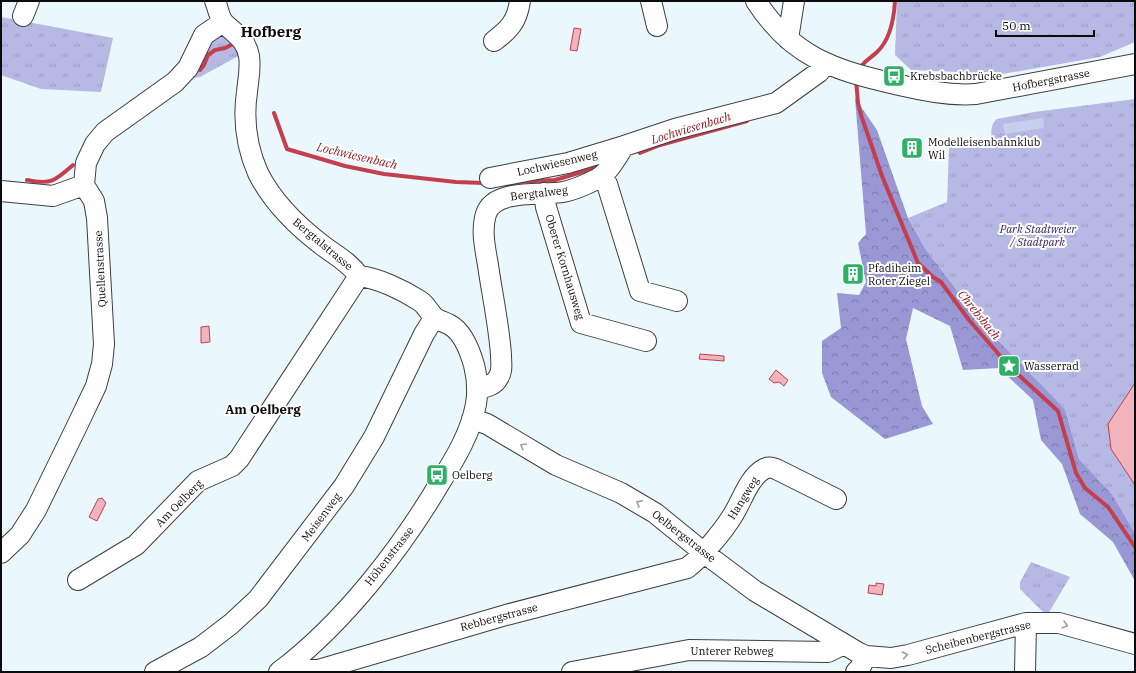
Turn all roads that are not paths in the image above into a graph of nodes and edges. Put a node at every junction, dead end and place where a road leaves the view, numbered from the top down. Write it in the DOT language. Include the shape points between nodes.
graph roads {
  1 [pos="215,1"];
  2 [pos="520,1"];
  3 [pos="652,1"];
  4 [pos="756,1"];
  5 [pos="794,1"];
  6 [pos="223,22"];
  7 [pos="657,26"];
  8 [pos="788,39"];
  9 [pos="494,41"];
  10 [pos="825,64"];
  11 [pos="1135,64"];
  12 [pos="624,146"];
  13 [pos="602,176"];
  14 [pos="490,178"];
  15 [pos="84,185"];
  16 [pos="1,191"];
  17 [pos="544,193"];
  18 [pos="359,276"];
  19 [pos="677,301"];
  20 [pos="434,318"];
  21 [pos="646,341"];
  22 [pos="477,388"];
  23 [pos="472,419"];
  24 [pos="836,499"];
  25 [pos="703,552"];
  26 [pos="1,553"];
  27 [pos="78,580"];
  28 [pos="1026,623"];
  29 [pos="844,644"];
  30 [pos="1135,644"];
  31 [pos="866,656"];
  32 [pos="286,667"];
  33 [pos="155,672"];
  34 [pos="572,672"];
  35 [pos="856,672"];
  36 [pos="1025,672"];
  1 -- 6 [label="street, Bergtalstrasse"];
  2 -- 9 [label="street" via="517,15 510,27"];
  3 -- 7 [label="street"];
  4 -- 8 [label="street, Hofbergstrasse"];
  5 -- 8 [label="street"];
  6 -- 15 [label="street" via="204,35 188,68 175,82 99,139 88,156"];
  6 -- 18 [label="street, Bergtalstrasse" via="236,32 249,55 245,123 258,173 277,202 294,220 347,263"];
  8 -- 10 [label="street, Hofbergstrasse"];
  10 -- 11 [label="street, Hofbergstrasse" via="906,87 965,95"];
  10 -- 12 [label="street" via="819,72 776,103 675,129"];
  12 -- 13 [label="street, Bergtalweg"];
  12 -- 14 [label="street, Lochwiesenweg" via="568,163"];
  13 -- 17 [label="street, Bergtalweg" via="573,189"];
  13 -- 19 [label="street" via="607,184 640,291"];
  15 -- 16 [label="street" via="53,196"];
  15 -- 26 [label="street, Quellenstrasse" via="94,201 97,218 104,344 102,364 96,386 36,510 20,534"];
  17 -- 21 [label="street, Oberer Kornhausweg" via="581,323"];
  17 -- 22 [label="street, Bergtalweg" via="507,197 494,203 486,214 484,241 500,347 501,372 491,385"];
  18 -- 20 [label="street, Bergtalstrasse" via="373,278 421,301"];
  18 -- 27 [label="street, Am Oelberg" via="236,462 225,470 198,481 136,545"];
  20 -- 22 [label="street, Bergtalstrasse" via="454,327 468,347 475,366"];
  20 -- 33 [label="street, Meisenweg" via="374,438 344,486 304,540 258,598 231,624 201,647"];
  22 -- 23 [label="street, Bergtalstrasse"];
  25 -- 23 [label="street, Oelbergstrasse, one-way" via="656,513 621,493 556,466 488,424"];
  23 -- 32 [label="street, Höhenstrasse" via="462,445 434,493 385,564 339,617"];
  24 -- 25 [label="street, Hangweg" via="769,467 753,480 732,516"];
  25 -- 29 [label="street, Oelbergstrasse" via="755,591"];
  25 -- 32 [label="street, Rebbergstrasse" via="687,568 506,615 318,670"];
  28 -- 30 [label="street, Scheibenbergstrasse, one-way" via="1059,623"];
  31 -- 28 [label="street, Scheibenbergstrasse, one-way" via="891,658 908,655"];
  28 -- 36 [label="street"];
  29 -- 31 [label="street, Oelbergstrasse"];
  29 -- 34 [label="street, Unterer Rebweg" via="828,652 689,650"];
  31 -- 35 [label="street"];
}
